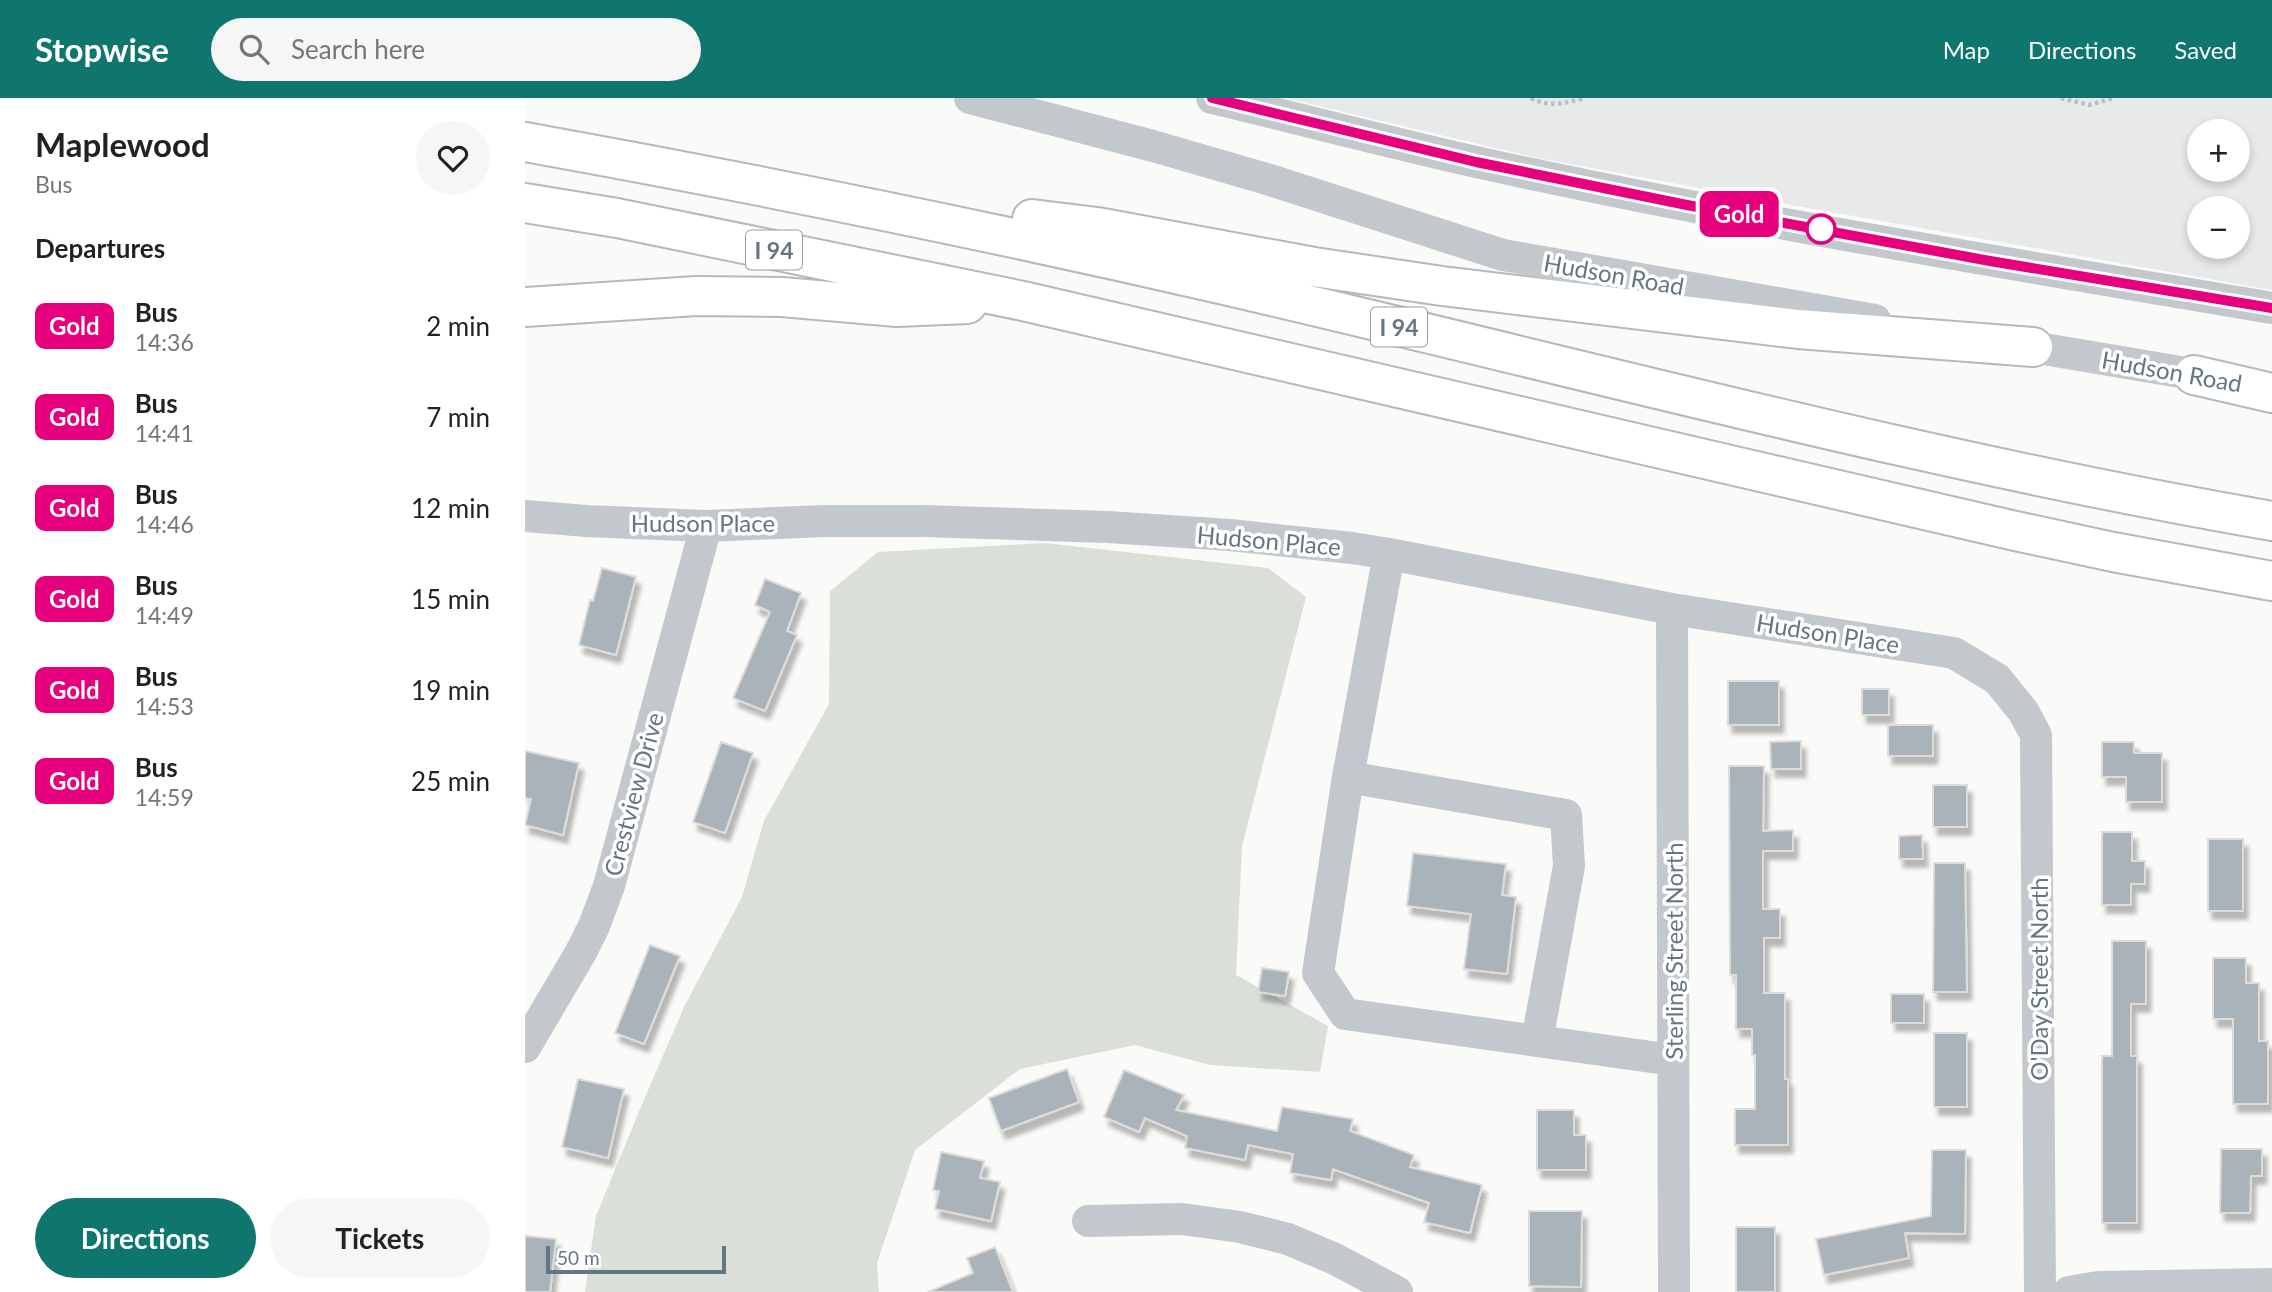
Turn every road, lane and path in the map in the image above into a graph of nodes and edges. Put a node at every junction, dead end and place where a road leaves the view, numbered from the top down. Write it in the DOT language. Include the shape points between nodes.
graph roads {
  1 [pos="970,98"];
  2 [pos="1212,98"];
  3 [pos="1531,98"];
  4 [pos="1585,98"];
  5 [pos="2061,98"];
  6 [pos="2114,98"];
  7 [pos="525,142"];
  8 [pos="737,181"];
  9 [pos="525,203"];
  10 [pos="1023,302"];
  11 [pos="525,307"];
  12 [pos="2272,308"];
  13 [pos="2033,347"];
  14 [pos="2194,375"];
  15 [pos="2272,390"];
  16 [pos="525,516"];
  17 [pos="2272,521"];
  18 [pos="706,526"];
  19 [pos="1389,554"];
  20 [pos="2272,581"];
  21 [pos="1672,609"];
  22 [pos="1997,679"];
  23 [pos="1348,777"];
  24 [pos="1537,1041"];
  25 [pos="525,1047"];
  26 [pos="1673,1060"];
  27 [pos="1088,1221"];
  28 [pos="2272,1284"];
  29 [pos="1397,1292"];
  30 [pos="1674,1292"];
  31 [pos="2040,1292"];
  32 [pos="2069,1292"];
  1 -- 13 [label="street, Hudson Road" via="1270,180 1503,255"];
  2 -- 12 [label="street" via="1476,162 1687,205"];
  3 -- 4 [label="path" via="1557,105"];
  5 -- 6 [label="path" via="2089,105"];
  7 -- 8 [label="highway, I 94"];
  8 -- 13 [label="highway" via="1097,228 1442,286 1798,330"];
  8 -- 17 [label="highway, I 94" via="1220,284 1998,468"];
  9 -- 10 [label="highway, I 94"];
  10 -- 11 [label="highway" via="897,307 696,296"];
  10 -- 20 [label="highway, I 94" via="2011,530"];
  13 -- 14 [label="street, Hudson Road"];
  14 -- 15 [label="highway"];
  16 -- 18 [label="street, Hudson Place"];
  18 -- 19 [label="street, Hudson Place" via="922,521 1108,527 1230,535"];
  18 -- 25 [label="street, Crestview Drive" via="609,886 581,952"];
  19 -- 21 [label="street, Hudson Place"];
  19 -- 23 [label="street"];
  21 -- 22 [label="street, Hudson Place" via="1954,653"];
  21 -- 26 [label="street, Sterling Street North"];
  22 -- 31 [label="street, O'Day Street North" via="2036,735"];
  23 -- 24 [label="street" via="1318,973 1345,1014"];
  23 -- 24 [label="street" via="1566,815 1569,866"];
  24 -- 26 [label="street"];
  26 -- 30 [label="street, Sterling Street North"];
  27 -- 29 [label="street" via="1182,1219 1240,1227 1335,1258"];
  28 -- 32 [label="street" via="2098,1287"];
}
